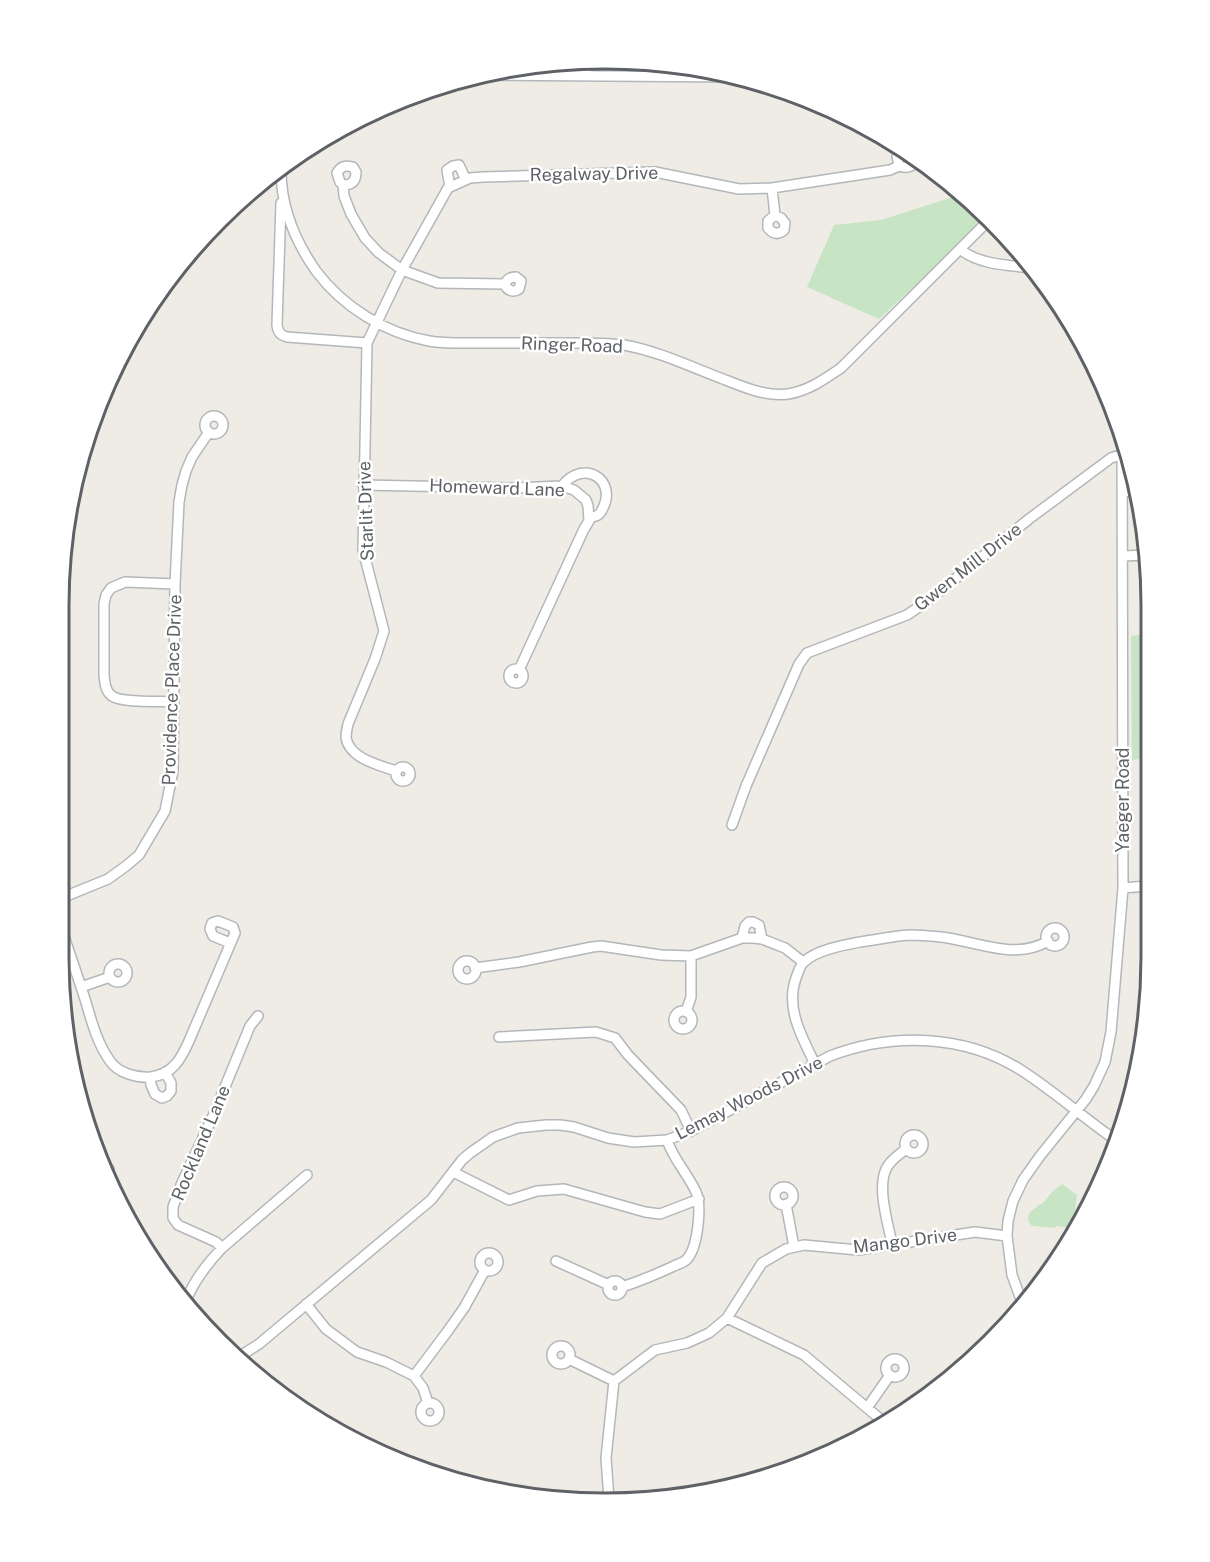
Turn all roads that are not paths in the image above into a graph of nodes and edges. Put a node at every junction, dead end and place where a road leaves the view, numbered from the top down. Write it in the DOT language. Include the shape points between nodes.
graph roads {
  1 [pos="587,70"];
  2 [pos="525,75"];
  3 [pos="586,76"];
  4 [pos="694,77"];
  5 [pos="897,156"];
  6 [pos="899,166"];
  7 [pos="912,166"];
  8 [pos="281,178"];
  9 [pos="466,180"];
  10 [pos="343,185"];
  11 [pos="450,187"];
  12 [pos="772,188"];
  13 [pos="282,192"];
  14 [pos="775,215"];
  15 [pos="984,226"];
  16 [pos="961,250"];
  17 [pos="1019,266"];
  18 [pos="402,270"];
  19 [pos="505,284"];
  20 [pos="375,322"];
  21 [pos="367,343"];
  22 [pos="209,432"];
  23 [pos="1120,455"];
  24 [pos="1123,466"];
  25 [pos="363,485"];
  26 [pos="562,486"];
  27 [pos="1123,492"];
  28 [pos="1129,492"];
  29 [pos="589,518"];
  30 [pos="1138,555"];
  31 [pos="1123,556"];
  32 [pos="175,584"];
  33 [pos="519,670"];
  34 [pos="174,702"];
  35 [pos="396,771"];
  36 [pos="732,825"];
  37 [pos="1141,886"];
  38 [pos="1123,888"];
  39 [pos="69,895"];
  40 [pos="742,938"];
  41 [pos="762,939"];
  42 [pos="1048,941"];
  43 [pos="230,943"];
  44 [pos="69,951"];
  45 [pos="691,956"];
  46 [pos="803,962"];
  47 [pos="475,968"];
  48 [pos="110,977"];
  49 [pos="81,987"];
  50 [pos="686,1012"];
  51 [pos="258,1016"];
  52 [pos="499,1037"];
  53 [pos="815,1064"];
  54 [pos="165,1072"];
  55 [pos="150,1077"];
  56 [pos="1076,1110"];
  57 [pos="691,1131"];
  58 [pos="1110,1136"];
  59 [pos="667,1140"];
  60 [pos="906,1149"];
  61 [pos="453,1172"];
  62 [pos="307,1175"];
  63 [pos="699,1200"];
  64 [pos="786,1204"];
  65 [pos="1007,1236"];
  66 [pos="892,1244"];
  67 [pos="794,1247"];
  68 [pos="222,1248"];
  69 [pos="556,1261"];
  70 [pos="485,1270"];
  71 [pos="189,1295"];
  72 [pos="1020,1296"];
  73 [pos="306,1304"];
  74 [pos="727,1318"];
  75 [pos="245,1353"];
  76 [pos="569,1359"];
  77 [pos="890,1375"];
  78 [pos="414,1376"];
  79 [pos="614,1381"];
  80 [pos="428,1404"];
  81 [pos="867,1408"];
  82 [pos="879,1418"];
  83 [pos="609,1493"];
  1 -- 3 [label="street"];
  2 -- 3 [label="street"];
  3 -- 4 [label="street"];
  5 -- 6 [label="street"];
  6 -- 7 [label="street, Regalway Drive"];
  6 -- 12 [label="street, Regalway Drive"];
  8 -- 13 [label="street, Ringer Road"];
  9 -- 11 [label="street, Regalway Drive"];
  9 -- 11 [label="street" via="459,165 453,166 447,170"];
  9 -- 12 [label="street, Regalway Drive" via="655,172 738,189"];
  10 -- 18 [label="street" via="351,214 365,238"];
  11 -- 18 [label="street"];
  12 -- 14 [label="street"];
  13 -- 20 [label="street, Ringer Road" via="294,232 312,265 346,302"];
  13 -- 21 [label="street" via="278,335"];
  15 -- 16 [label="street, Ringer Road"];
  16 -- 17 [label="street" via="980,260"];
  16 -- 20 [label="street, Ringer Road" via="841,368 810,387 788,394 756,390 626,346 432,341"];
  18 -- 19 [label="street" via="438,283"];
  18 -- 20 [label="street"];
  20 -- 21 [label="street, Starlit Drive"];
  21 -- 25 [label="street, Starlit Drive"];
  22 -- 32 [label="street, Providence Place Drive" via="192,458 182,485"];
  23 -- 36 [label="street, Gwen Mill Drive" via="1029,519 907,615 807,653"];
  24 -- 27 [label="street, Yaeger Road"];
  25 -- 26 [label="street, Homeward Lane"];
  25 -- 35 [label="street, Starlit Drive" via="363,550 384,632 348,724 347,741 361,758"];
  26 -- 29 [label="street, Homeward Lane" via="585,500"];
  26 -- 29 [label="street" via="583,472 604,484 603,508 599,515"];
  27 -- 28 [label="street"];
  27 -- 31 [label="street, Yaeger Road"];
  29 -- 33 [label="street"];
  30 -- 31 [label="street"];
  31 -- 38 [label="street, Yaeger Road"];
  32 -- 34 [label="street, Providence Place Drive"];
  32 -- 34 [label="street" via="125,582 111,588 104,610 107,690 114,698 123,700"];
  34 -- 39 [label="street, Providence Place Drive" via="173,771 159,823 139,855 126,867"];
  37 -- 38 [label="street"];
  38 -- 56 [label="street, Yaeger Road" via="1109,1047 1094,1086"];
  40 -- 41 [label="street"];
  40 -- 41 [label="street" via="744,926 753,922 759,925"];
  40 -- 45 [label="street"];
  41 -- 46 [label="street" via="785,948"];
  42 -- 46 [label="street" via="1021,951 909,935 834,948"];
  43 -- 54 [label="street" via="181,1058"];
  44 -- 49 [label="street"];
  45 -- 47 [label="street" via="601,946"];
  45 -- 50 [label="street" via="692,997"];
  46 -- 53 [label="street" via="792,990 793,1011"];
  48 -- 49 [label="street"];
  49 -- 55 [label="street" via="97,1037 110,1062 123,1072"];
  51 -- 68 [label="street, Rockland Lane" via="250,1026 173,1207 172,1215 178,1225"];
  52 -- 57 [label="street" via="596,1032 615,1038 681,1110"];
  53 -- 56 [label="street, Lemay Woods Drive" via="847,1050 881,1042 956,1044 1009,1063"];
  53 -- 57 [label="street, Lemay Woods Drive"];
  54 -- 55 [label="street"];
  54 -- 55 [label="street" via="171,1091 162,1098 155,1094"];
  56 -- 58 [label="street"];
  56 -- 65 [label="street, Yaeger Road" via="1023,1180 1013,1201"];
  57 -- 59 [label="street, Lemay Woods Drive"];
  59 -- 61 [label="street, Lemay Woods Drive" via="621,1141 567,1126 532,1125 493,1137 470,1152"];
  59 -- 63 [label="street"];
  60 -- 66 [label="street" via="890,1163 883,1181"];
  61 -- 63 [label="street" via="509,1200 537,1191 564,1189 660,1214"];
  61 -- 73 [label="street, Lemay Woods Drive" via="431,1200"];
  62 -- 68 [label="street"];
  63 -- 69 [label="street" via="698,1228 686,1260 622,1287 620,1293 613,1295 609,1285"];
  64 -- 67 [label="street"];
  65 -- 66 [label="street, Mango Drive" via="975,1232"];
  65 -- 72 [label="street, Yaeger Road" via="1012,1275"];
  66 -- 67 [label="street, Mango Drive" via="858,1250"];
  67 -- 74 [label="street, Mango Drive" via="762,1263"];
  68 -- 71 [label="street"];
  70 -- 78 [label="street" via="464,1308"];
  73 -- 75 [label="street, Lemay Woods Drive"];
  73 -- 78 [label="street" via="326,1329 357,1352"];
  74 -- 79 [label="street, Mango Drive" via="699,1338 655,1350"];
  74 -- 81 [label="street" via="804,1355"];
  76 -- 79 [label="street"];
  77 -- 81 [label="street"];
  78 -- 80 [label="street"];
  79 -- 83 [label="street" via="606,1458"];
  81 -- 82 [label="street"];
}
